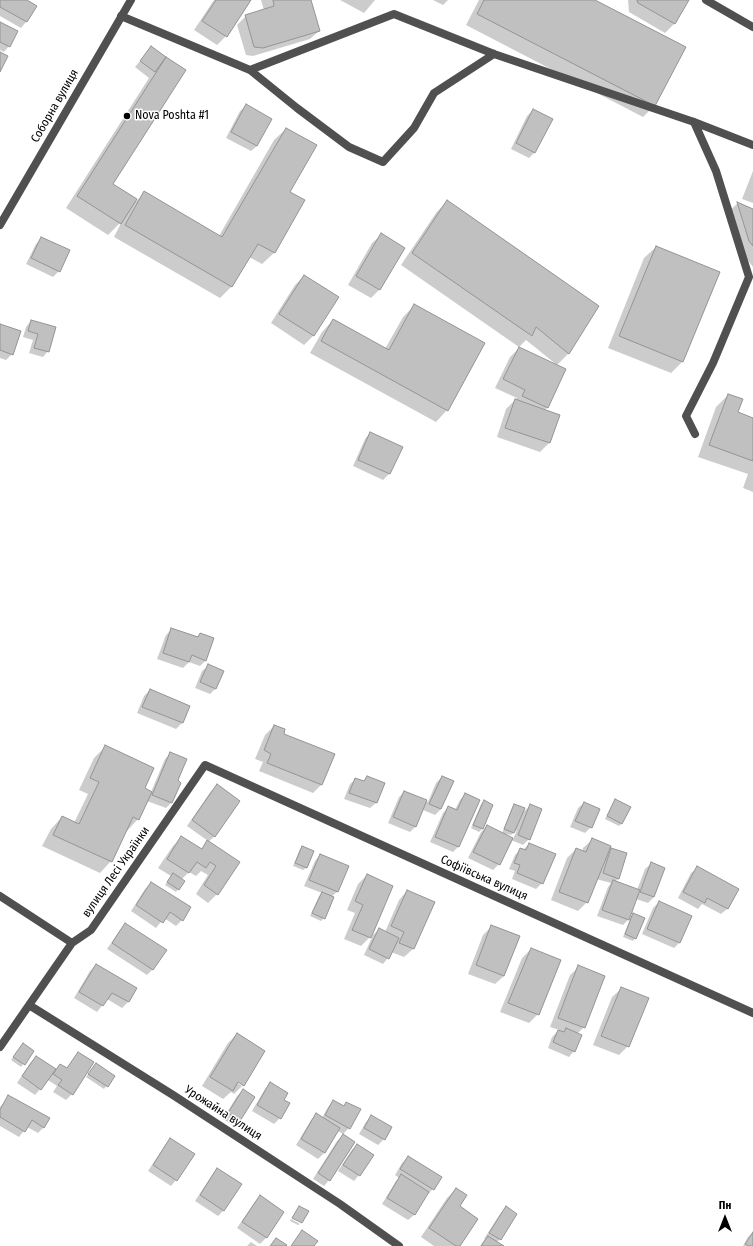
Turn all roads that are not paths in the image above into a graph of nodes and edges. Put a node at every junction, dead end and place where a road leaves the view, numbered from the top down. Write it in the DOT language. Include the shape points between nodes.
graph roads {
  1 [pos="131,0"];
  2 [pos="706,0"];
  3 [pos="121,16"];
  4 [pos="753,26"];
  5 [pos="494,54"];
  6 [pos="250,70"];
  7 [pos="694,122"];
  8 [pos="753,145"];
  9 [pos="0,225"];
  10 [pos="695,434"];
  11 [pos="205,765"];
  12 [pos="0,896"];
  13 [pos="72,943"];
  14 [pos="29,1005"];
  15 [pos="753,1013"];
  16 [pos="0,1047"];
  17 [pos="399,1246"];
  1 -- 3 [label="street, Соборна вулиця"];
  2 -- 4 [label="street"];
  3 -- 6 [label="street"];
  3 -- 9 [label="street, Соборна вулиця"];
  5 -- 6 [label="street" via="394,14"];
  5 -- 6 [label="street" via="434,93 414,128 383,162 349,147"];
  5 -- 7 [label="street"];
  7 -- 8 [label="street"];
  7 -- 10 [label="street" via="716,171 749,277 713,363 686,416"];
  11 -- 13 [label="street, вулиця Лесі Українки" via="91,930"];
  11 -- 15 [label="street, Софіївська вулиця"];
  12 -- 13 [label="street"];
  13 -- 14 [label="street, вулиця Лесі Українки"];
  14 -- 16 [label="street, вулиця Лесі Українки"];
  14 -- 17 [label="street, Урожайна вулиця" via="173,1095 340,1204"];
}
